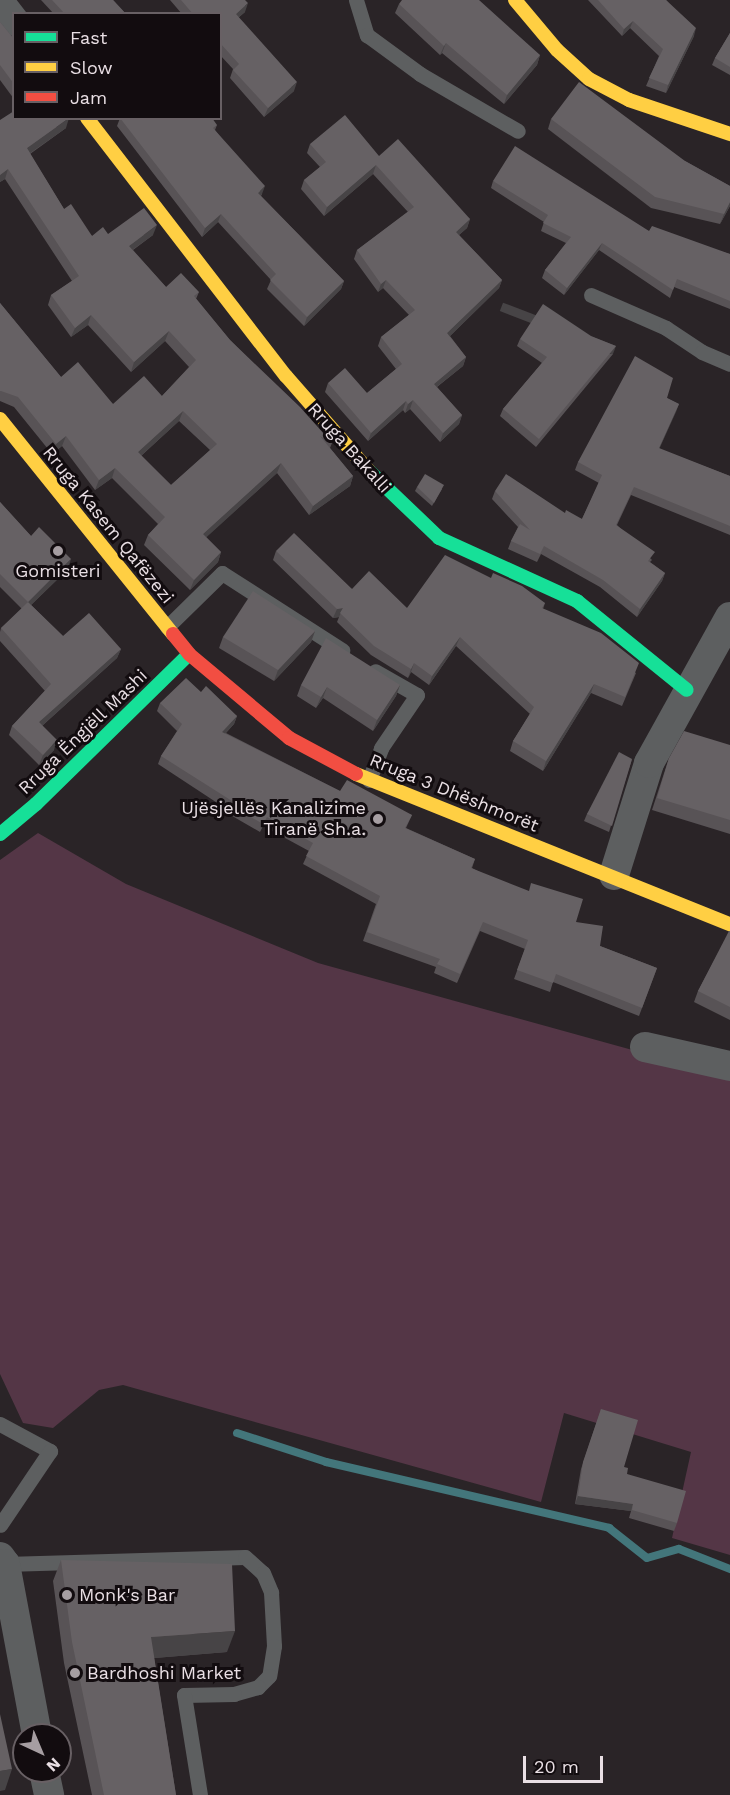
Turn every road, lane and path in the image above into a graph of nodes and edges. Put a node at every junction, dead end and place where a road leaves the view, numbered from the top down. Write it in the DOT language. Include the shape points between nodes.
graph roads {
  1 [pos="356,0"];
  2 [pos="515,0"];
  3 [pos="0,3"];
  4 [pos="12,18"];
  5 [pos="89,120"];
  6 [pos="518,132"];
  7 [pos="730,134"];
  8 [pos="591,295"];
  9 [pos="730,364"];
  10 [pos="0,419"];
  11 [pos="730,617"];
  12 [pos="167,627"];
  13 [pos="189,654"];
  14 [pos="687,690"];
  15 [pos="369,780"];
  16 [pos="0,834"];
  17 [pos="614,875"];
  18 [pos="730,924"];
  19 [pos="645,1047"];
  20 [pos="730,1066"];
  21 [pos="0,1425"];
  22 [pos="0,1526"];
  23 [pos="3,1561"];
  24 [pos="35,1723"];
  25 [pos="200,1795"];
  1 -- 6 [label="lane" via="367,35 420,74"];
  2 -- 7 [label="street" via="556,50 589,79 629,100"];
  3 -- 4 [label="street"];
  5 -- 14 [label="street, Rruga Bakalli" via="286,376 384,489 439,538 577,601"];
  8 -- 9 [label="lane" via="666,328 702,352"];
  10 -- 12 [label="street, Rruga Kasem Qafëzezi"];
  11 -- 14 [label="street"];
  12 -- 13 [label="street, Rruga Kasem Qafëzezi"];
  12 -- 15 [label="lane" via="222,573 417,695 381,748"];
  13 -- 15 [label="street, Rruga 3 Dhëshmorët" via="289,738"];
  13 -- 16 [label="street, Rruga Ëngjëll Mashi" via="36,804"];
  14 -- 17 [label="street" via="649,763"];
  15 -- 17 [label="street, Rruga 3 Dhëshmorët"];
  17 -- 18 [label="street, Rruga 3 Dhëshmorët"];
  19 -- 20 [label="street"];
  21 -- 22 [label="lane" via="50,1451"];
  23 -- 24 [label="street"];
  23 -- 25 [label="lane" via="245,1557 263,1573 271,1592 274,1635 269,1676 258,1687 234,1694 184,1695"];
}
